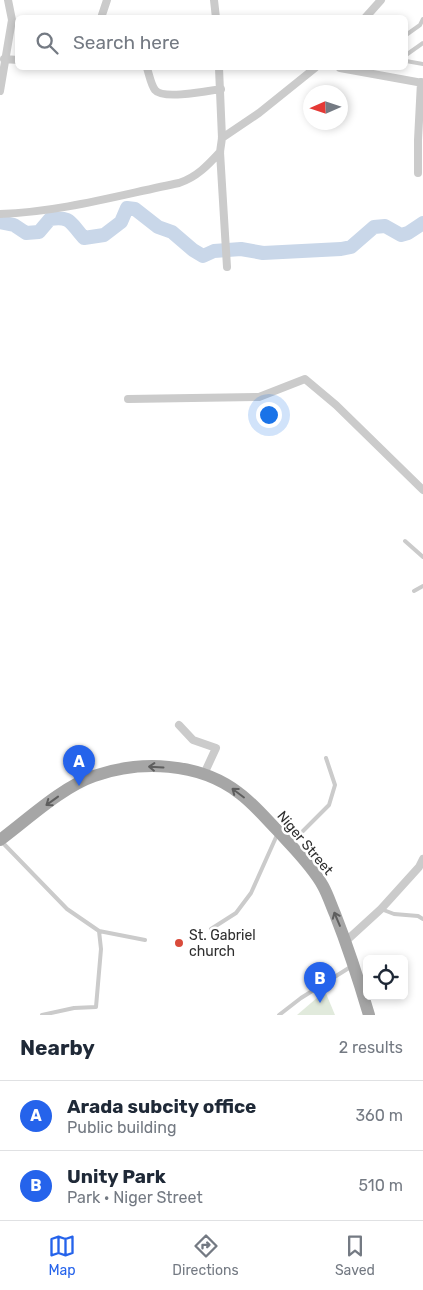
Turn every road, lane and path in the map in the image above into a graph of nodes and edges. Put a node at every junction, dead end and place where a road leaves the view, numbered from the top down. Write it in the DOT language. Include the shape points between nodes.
graph roads {
  1 [pos="8,0"];
  2 [pos="107,0"];
  3 [pos="214,0"];
  4 [pos="381,0"];
  5 [pos="102,15"];
  6 [pos="216,15"];
  7 [pos="368,15"];
  8 [pos="423,20"];
  9 [pos="422,27"];
  10 [pos="408,34"];
  11 [pos="423,43"];
  12 [pos="408,54"];
  13 [pos="4,59"];
  14 [pos="15,60"];
  15 [pos="408,61"];
  16 [pos="422,63"];
  17 [pos="148,70"];
  18 [pos="219,70"];
  19 [pos="312,70"];
  20 [pos="352,70"];
  21 [pos="422,82"];
  22 [pos="220,89"];
  23 [pos="0,91"];
  24 [pos="222,138"];
  25 [pos="220,152"];
  26 [pos="418,173"];
  27 [pos="0,214"];
  28 [pos="227,267"];
  29 [pos="128,400"];
  30 [pos="423,490"];
  31 [pos="405,541"];
  32 [pos="423,557"];
  33 [pos="423,586"];
  34 [pos="414,591"];
  35 [pos="179,725"];
  36 [pos="326,758"];
  37 [pos="204,774"];
  38 [pos="278,832"];
  39 [pos="0,840"];
  40 [pos="290,844"];
  41 [pos="423,859"];
  42 [pos="381,909"];
  43 [pos="423,919"];
  44 [pos="211,929"];
  45 [pos="99,931"];
  46 [pos="145,940"];
  47 [pos="346,941"];
  48 [pos="354,965"];
  49 [pos="42,1015"];
  50 [pos="279,1015"];
  51 [pos="369,1015"];
  1 -- 13 [label="street" via="12,20"];
  2 -- 5 [label="street"];
  3 -- 6 [label="street"];
  4 -- 7 [label="street"];
  8 -- 9 [label="lane"];
  9 -- 10 [label="lane"];
  11 -- 12 [label="lane"];
  13 -- 14 [label="street"];
  13 -- 23 [label="street"];
  15 -- 16 [label="lane"];
  17 -- 22 [label="street" via="154,90 160,94"];
  18 -- 22 [label="street"];
  19 -- 24 [label="street"];
  20 -- 21 [label="street"];
  21 -- 26 [label="street"];
  22 -- 24 [label="street"];
  24 -- 25 [label="street"];
  25 -- 27 [label="street" via="191,179 179,183 77,205"];
  25 -- 28 [label="street"];
  29 -- 30 [label="street" via="259,397 305,379"];
  31 -- 32 [label="lane"];
  33 -- 34 [label="lane"];
  35 -- 37 [label="street" via="193,740 216,748"];
  36 -- 40 [label="lane" via="334,785 329,805"];
  38 -- 37 [label="main road, Niger Street, one-way" via="240,793"];
  37 -- 39 [label="main road, Niger Street, one-way" via="151,766 124,768 93,776 73,786"];
  38 -- 40 [label="main road, Niger Street"];
  38 -- 44 [label="lane" via="251,893 236,913"];
  39 -- 45 [label="lane" via="67,909"];
  47 -- 40 [label="main road, Niger Street, one-way" via="323,886"];
  41 -- 42 [label="street"];
  42 -- 43 [label="lane"];
  42 -- 47 [label="street"];
  45 -- 46 [label="lane"];
  45 -- 49 [label="lane" via="101,949 96,1007"];
  47 -- 48 [label="main road, Niger Street"];
  48 -- 50 [label="lane"];
  48 -- 51 [label="main road, Niger Street"];
}
